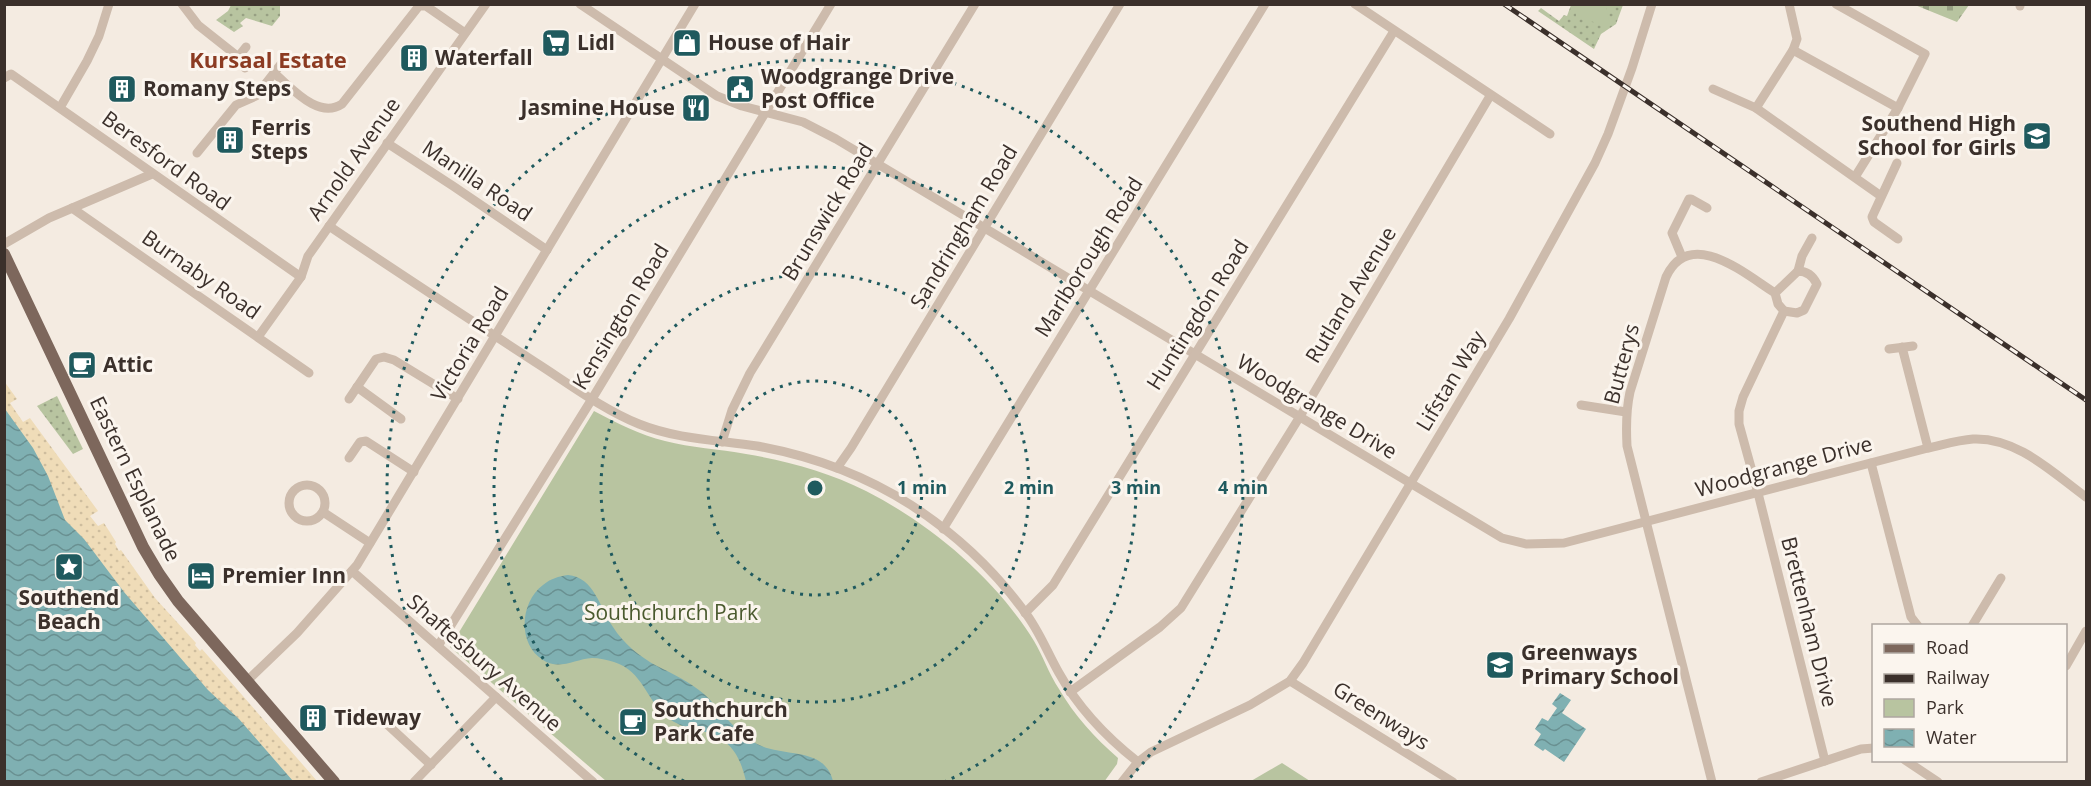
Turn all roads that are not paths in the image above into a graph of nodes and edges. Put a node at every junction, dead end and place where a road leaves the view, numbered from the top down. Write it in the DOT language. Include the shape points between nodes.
graph roads {
  1 [pos="109,4"];
  2 [pos="183,4"];
  3 [pos="486,4"];
  4 [pos="580,4"];
  5 [pos="695,4"];
  6 [pos="831,4"];
  7 [pos="975,4"];
  8 [pos="1120,4"];
  9 [pos="1265,4"];
  10 [pos="1355,4"];
  11 [pos="1652,4"];
  12 [pos="1789,4"];
  13 [pos="1836,4"];
  14 [pos="416,6"];
  15 [pos="1394,31"];
  16 [pos="465,33"];
  17 [pos="246,47"];
  18 [pos="1793,50"];
  19 [pos="238,57"];
  20 [pos="662,60"];
  21 [pos="281,64"];
  22 [pos="245,68"];
  23 [pos="274,73"];
  24 [pos="8,76"];
  25 [pos="1713,88"];
  26 [pos="1490,96"];
  27 [pos="60,106"];
  28 [pos="1756,108"];
  29 [pos="1898,108"];
  30 [pos="766,112"];
  31 [pos="1550,134"];
  32 [pos="387,143"];
  33 [pos="197,153"];
  34 [pos="1897,163"];
  35 [pos="878,164"];
  36 [pos="152,174"];
  37 [pos="1855,177"];
  38 [pos="1881,196"];
  39 [pos="72,208"];
  40 [pos="1707,208"];
  41 [pos="329,226"];
  42 [pos="984,228"];
  43 [pos="1812,238"];
  44 [pos="1898,239"];
  45 [pos="4,244"];
  46 [pos="547,250"];
  47 [pos="4,254"];
  48 [pos="1682,257"];
  49 [pos="1798,271"];
  50 [pos="300,277"];
  51 [pos="1089,292"];
  52 [pos="1775,292"];
  53 [pos="1784,311"];
  54 [pos="495,336"];
  55 [pos="258,337"];
  56 [pos="1913,346"];
  57 [pos="1902,347"];
  58 [pos="1889,349"];
  59 [pos="1194,355"];
  60 [pos="309,373"];
  61 [pos="357,387"];
  62 [pos="349,399"];
  63 [pos="458,399"];
  64 [pos="592,399"];
  65 [pos="1581,405"];
  66 [pos="1626,412"];
  67 [pos="1299,418"];
  68 [pos="401,419"];
  69 [pos="722,442"];
  70 [pos="1928,448"];
  71 [pos="349,458"];
  72 [pos="1871,463"];
  73 [pos="837,468"];
  74 [pos="414,472"];
  75 [pos="1410,484"];
  76 [pos="1758,493"];
  77 [pos="2086,497"];
  78 [pos="323,512"];
  79 [pos="1645,522"];
  80 [pos="943,529"];
  81 [pos="370,543"];
  82 [pos="352,572"];
  83 [pos="2001,578"];
  84 [pos="1025,613"];
  85 [pos="1916,624"];
  86 [pos="1973,624"];
  87 [pos="2086,631"];
  88 [pos="438,646"];
  89 [pos="2067,664"];
  90 [pos="247,681"];
  91 [pos="1290,681"];
  92 [pos="1070,692"];
  93 [pos="496,697"];
  94 [pos="377,715"];
  95 [pos="1872,748"];
  96 [pos="1825,761"];
  97 [pos="1138,762"];
  98 [pos="1908,762"];
  99 [pos="431,765"];
  100 [pos="334,782"];
  101 [pos="414,782"];
  102 [pos="593,782"];
  103 [pos="1122,782"];
  104 [pos="1453,782"];
  105 [pos="1712,782"];
  106 [pos="1761,782"];
  107 [pos="1938,782"];
  1 -- 27 [label="street" via="87,61"];
  2 -- 19 [label="street" via="198,25"];
  3 -- 16 [label="street, Arnold Avenue"];
  4 -- 20 [label="street, Woodgrange Drive"];
  5 -- 20 [label="street, Victoria Road"];
  6 -- 30 [label="street, Kensington Road"];
  7 -- 35 [label="street, Brunswick Road"];
  8 -- 42 [label="street, Sandringham Road"];
  9 -- 51 [label="street, Marlborough Road"];
  10 -- 15 [label="street"];
  11 -- 75 [label="street, Lifstan Way" via="1595,163 1509,319"];
  12 -- 18 [label="street" via="1797,39"];
  13 -- 29 [label="street" via="1925,54"];
  14 -- 16 [label="street" via="426,6"];
  14 -- 23 [label="street" via="338,106 330,110 317,107"];
  15 -- 26 [label="street"];
  15 -- 59 [label="street, Huntingdon Road"];
  16 -- 32 [label="street, Arnold Avenue"];
  17 -- 19 [label="street"];
  18 -- 28 [label="street"];
  18 -- 29 [label="street"];
  19 -- 22 [label="street" via="246,63"];
  20 -- 30 [label="street, Woodgrange Drive" via="717,96"];
  20 -- 46 [label="street, Victoria Road"];
  21 -- 23 [label="street"];
  23 -- 33 [label="street" via="256,96 236,105"];
  24 -- 27 [label="street, Beresford Road"];
  25 -- 28 [label="street"];
  26 -- 31 [label="street"];
  26 -- 67 [label="street, Rutland Avenue"];
  27 -- 36 [label="street, Beresford Road"];
  28 -- 37 [label="street"];
  29 -- 37 [label="street"];
  30 -- 35 [label="street, Woodgrange Drive" via="814,127"];
  30 -- 64 [label="street, Kensington Road"];
  32 -- 41 [label="street, Arnold Avenue"];
  32 -- 46 [label="street, Manilla Road"];
  34 -- 38 [label="street"];
  35 -- 42 [label="street, Woodgrange Drive"];
  35 -- 69 [label="street, Brunswick Road" via="750,373"];
  36 -- 39 [label="street"];
  36 -- 50 [label="street, Beresford Road"];
  37 -- 38 [label="street"];
  38 -- 44 [label="street" via="1872,217"];
  39 -- 45 [label="street"];
  39 -- 55 [label="street, Burnaby Road"];
  40 -- 48 [label="street" via="1689,199 1674,228 1673,238"];
  41 -- 50 [label="street, Arnold Avenue" via="308,256"];
  41 -- 54 [label="street"];
  42 -- 51 [label="street, Woodgrange Drive"];
  42 -- 73 [label="street, Sandringham Road"];
  43 -- 49 [label="street"];
  46 -- 54 [label="street, Victoria Road"];
  47 -- 90 [label="main road, Eastern Esplanade" via="143,547 178,601"];
  48 -- 52 [label="street" via="1713,255"];
  48 -- 66 [label="street, Butterys" via="1666,277"];
  49 -- 52 [label="street"];
  49 -- 53 [label="street" via="1815,279 1815,291 1804,310"];
  50 -- 55 [label="street, Arnold Avenue"];
  51 -- 59 [label="street, Woodgrange Drive"];
  51 -- 80 [label="street, Marlborough Road"];
  52 -- 53 [label="street"];
  53 -- 76 [label="street" via="1739,411"];
  54 -- 63 [label="street, Victoria Road"];
  54 -- 64 [label="street"];
  55 -- 60 [label="street, Burnaby Road"];
  56 -- 57 [label="street"];
  57 -- 58 [label="street"];
  57 -- 70 [label="street"];
  59 -- 67 [label="street, Woodgrange Drive"];
  59 -- 84 [label="street, Huntingdon Road" via="1053,585"];
  61 -- 62 [label="street"];
  61 -- 63 [label="street" via="376,359 384,357"];
  61 -- 68 [label="street"];
  63 -- 74 [label="street, Victoria Road"];
  64 -- 69 [label="street" via="639,424"];
  64 -- 88 [label="street, Kensington Road"];
  65 -- 66 [label="street"];
  66 -- 79 [label="street, Butterys" via="1627,446"];
  67 -- 75 [label="street, Woodgrange Drive"];
  67 -- 92 [label="street, Rutland Avenue" via="1180,608 1161,627"];
  69 -- 73 [label="street" via="771,449"];
  70 -- 72 [label="street, Woodgrange Drive"];
  70 -- 77 [label="street, Woodgrange Drive" via="1973,439 2005,444"];
  71 -- 74 [label="street" via="360,442 366,441"];
  72 -- 76 [label="street, Woodgrange Drive"];
  72 -- 85 [label="street" via="1911,617"];
  73 -- 80 [label="street" via="880,487"];
  74 -- 81 [label="street, Victoria Road"];
  75 -- 79 [label="street, Woodgrange Drive" via="1502,538 1526,544 1564,543"];
  75 -- 91 [label="street, Lifstan Way"];
  76 -- 79 [label="street, Woodgrange Drive"];
  76 -- 96 [label="street, Brettenham Drive"];
  78 -- 78 [label="street" via="326,500 320,489 308,484 292,492 289,504 297,518 314,520"];
  78 -- 81 [label="street"];
  79 -- 105 [label="street, Butterys"];
  80 -- 84 [label="street" via="998,580"];
  81 -- 82 [label="street, Victoria Road"];
  82 -- 88 [label="street, Shaftesbury Avenue"];
  82 -- 90 [label="street, Victoria Road"];
  83 -- 86 [label="street"];
  84 -- 92 [label="street"];
  87 -- 89 [label="street"];
  88 -- 93 [label="street, Shaftesbury Avenue"];
  90 -- 100 [label="main road, Eastern Esplanade"];
  91 -- 97 [label="street, Lifstan Way"];
  91 -- 104 [label="street, Greenways"];
  92 -- 97 [label="street" via="1100,730"];
  93 -- 99 [label="street"];
  93 -- 102 [label="street, Shaftesbury Avenue"];
  94 -- 99 [label="street"];
  95 -- 96 [label="street"];
  96 -- 106 [label="street"];
  97 -- 103 [label="street, Lifstan Way"];
  98 -- 107 [label="street"];
  99 -- 101 [label="street"];
}
